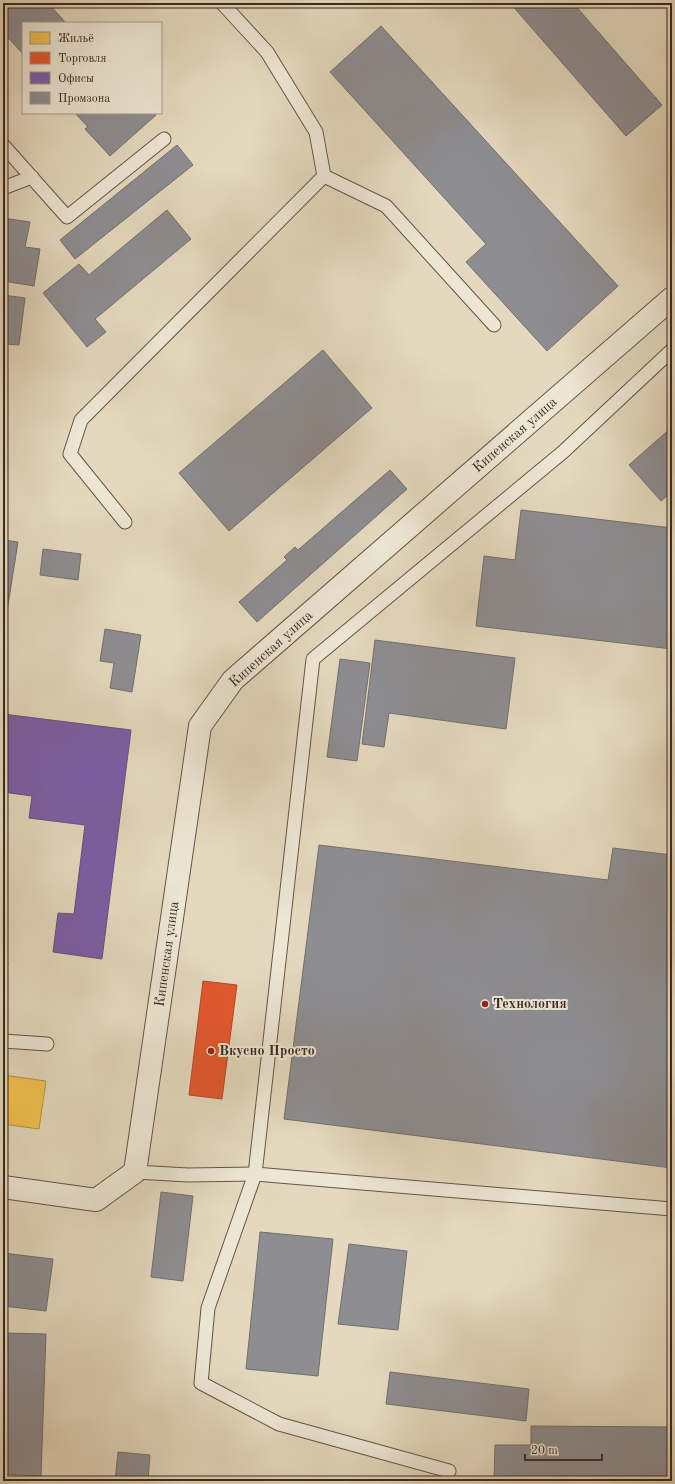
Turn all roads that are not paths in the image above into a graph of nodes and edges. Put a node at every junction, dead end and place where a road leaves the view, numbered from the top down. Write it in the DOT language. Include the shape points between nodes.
graph roads {
  1 [pos="222,3"];
  2 [pos="164,139"];
  3 [pos="3,145"];
  4 [pos="324,176"];
  5 [pos="32,177"];
  6 [pos="3,188"];
  7 [pos="672,298"];
  8 [pos="494,325"];
  9 [pos="672,350"];
  10 [pos="125,522"];
  11 [pos="3,1041"];
  12 [pos="47,1044"];
  13 [pos="135,1172"];
  14 [pos="255,1174"];
  15 [pos="3,1187"];
  16 [pos="672,1209"];
  17 [pos="449,1471"];
  1 -- 4 [label="lane" via="268,52 316,132"];
  2 -- 5 [label="lane" via="68,217"];
  3 -- 5 [label="lane"];
  4 -- 8 [label="lane" via="386,206"];
  4 -- 10 [label="lane" via="81,420 70,454"];
  5 -- 6 [label="lane"];
  7 -- 13 [label="street, Кипенская улица" via="233,680 200,726"];
  9 -- 14 [label="lane" via="563,452 313,659"];
  11 -- 12 [label="lane"];
  13 -- 14 [label="lane" via="188,1175"];
  13 -- 15 [label="street" via="96,1200"];
  14 -- 16 [label="lane"];
  14 -- 17 [label="lane" via="208,1308 202,1383 279,1424"];
}
